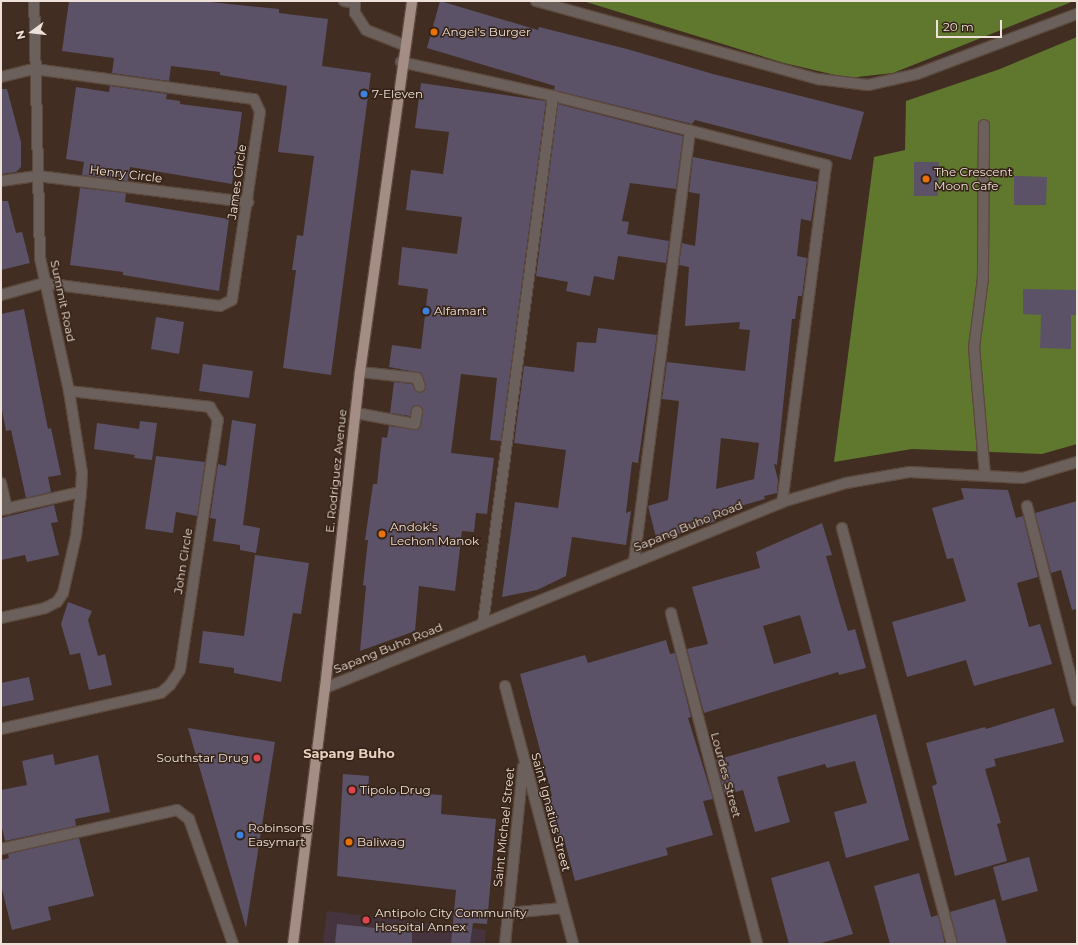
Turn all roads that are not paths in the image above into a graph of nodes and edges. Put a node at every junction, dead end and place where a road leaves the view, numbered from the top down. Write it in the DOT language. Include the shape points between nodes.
graph roads {
  1 [pos="34,1"];
  2 [pos="412,1"];
  3 [pos="536,1"];
  4 [pos="351,2"];
  5 [pos="1077,14"];
  6 [pos="404,45"];
  7 [pos="401,62"];
  8 [pos="34,69"];
  9 [pos="1,77"];
  10 [pos="552,96"];
  11 [pos="984,125"];
  12 [pos="690,130"];
  13 [pos="38,176"];
  14 [pos="1,181"];
  15 [pos="248,202"];
  16 [pos="44,283"];
  17 [pos="1,295"];
  18 [pos="360,372"];
  19 [pos="420,387"];
  20 [pos="69,391"];
  21 [pos="417,411"];
  22 [pos="356,413"];
  23 [pos="1077,462"];
  24 [pos="985,476"];
  25 [pos="1,483"];
  26 [pos="81,492"];
  27 [pos="782,502"];
  28 [pos="1027,506"];
  29 [pos="4,509"];
  30 [pos="842,528"];
  31 [pos="634,562"];
  32 [pos="671,613"];
  33 [pos="1,618"];
  34 [pos="483,623"];
  35 [pos="505,686"];
  36 [pos="326,688"];
  37 [pos="1077,701"];
  38 [pos="1,729"];
  39 [pos="524,761"];
  40 [pos="1,849"];
  41 [pos="563,908"];
  42 [pos="508,912"];
  43 [pos="233,944"];
  44 [pos="293,944"];
  45 [pos="505,944"];
  46 [pos="573,944"];
  47 [pos="757,944"];
  48 [pos="952,944"];
  1 -- 8 [label="street, Summit Road"];
  2 -- 6 [label="main road, E. Rodriguez Avenue"];
  3 -- 5 [label="street" via="818,80 868,85 917,74"];
  4 -- 6 [label="street" via="366,30"];
  6 -- 7 [label="main road, E. Rodriguez Avenue"];
  7 -- 10 [label="street"];
  7 -- 18 [label="main road, E. Rodriguez Avenue"];
  8 -- 9 [label="street"];
  8 -- 13 [label="street, Summit Road"];
  8 -- 15 [label="street, James Circle" via="254,99 260,112"];
  10 -- 12 [label="street"];
  10 -- 34 [label="street"];
  11 -- 24 [label="street" via="983,278 974,347"];
  12 -- 27 [label="street" via="826,165"];
  12 -- 31 [label="street"];
  13 -- 14 [label="street, Henry Circle"];
  13 -- 15 [label="street, Henry Circle"];
  13 -- 16 [label="street, Summit Road" via="40,258"];
  15 -- 16 [label="street, James Circle" via="232,300 220,306"];
  16 -- 17 [label="street"];
  16 -- 20 [label="street, Summit Road"];
  18 -- 19 [label="street" via="417,378"];
  18 -- 22 [label="main road, E. Rodriguez Avenue"];
  20 -- 26 [label="street, Summit Road" via="82,473"];
  20 -- 38 [label="street, John Circle" via="210,407 218,420 180,670 170,686 161,692"];
  21 -- 22 [label="street" via="415,424"];
  22 -- 36 [label="main road, E. Rodriguez Avenue"];
  23 -- 24 [label="street, Sapang Buho Road" via="1023,478"];
  24 -- 27 [label="street, Sapang Buho Road" via="910,472 846,483"];
  25 -- 29 [label="street"];
  26 -- 29 [label="street"];
  26 -- 33 [label="street, Summit Road" via="76,536 62,593 57,602 45,608"];
  27 -- 31 [label="street, Sapang Buho Road"];
  28 -- 37 [label="street"];
  30 -- 48 [label="street"];
  31 -- 34 [label="street, Sapang Buho Road"];
  32 -- 47 [label="street, Lourdes Street"];
  34 -- 36 [label="street, Sapang Buho Road"];
  35 -- 39 [label="street, Saint Ignatius Street"];
  36 -- 44 [label="main road, E. Rodriguez Avenue"];
  39 -- 41 [label="street, Saint Ignatius Street"];
  39 -- 42 [label="street, Saint Michael Street"];
  40 -- 43 [label="street" via="177,810 189,819"];
  41 -- 42 [label="street"];
  41 -- 46 [label="street, Saint Ignatius Street"];
  42 -- 45 [label="street, Saint Michael Street"];
}
